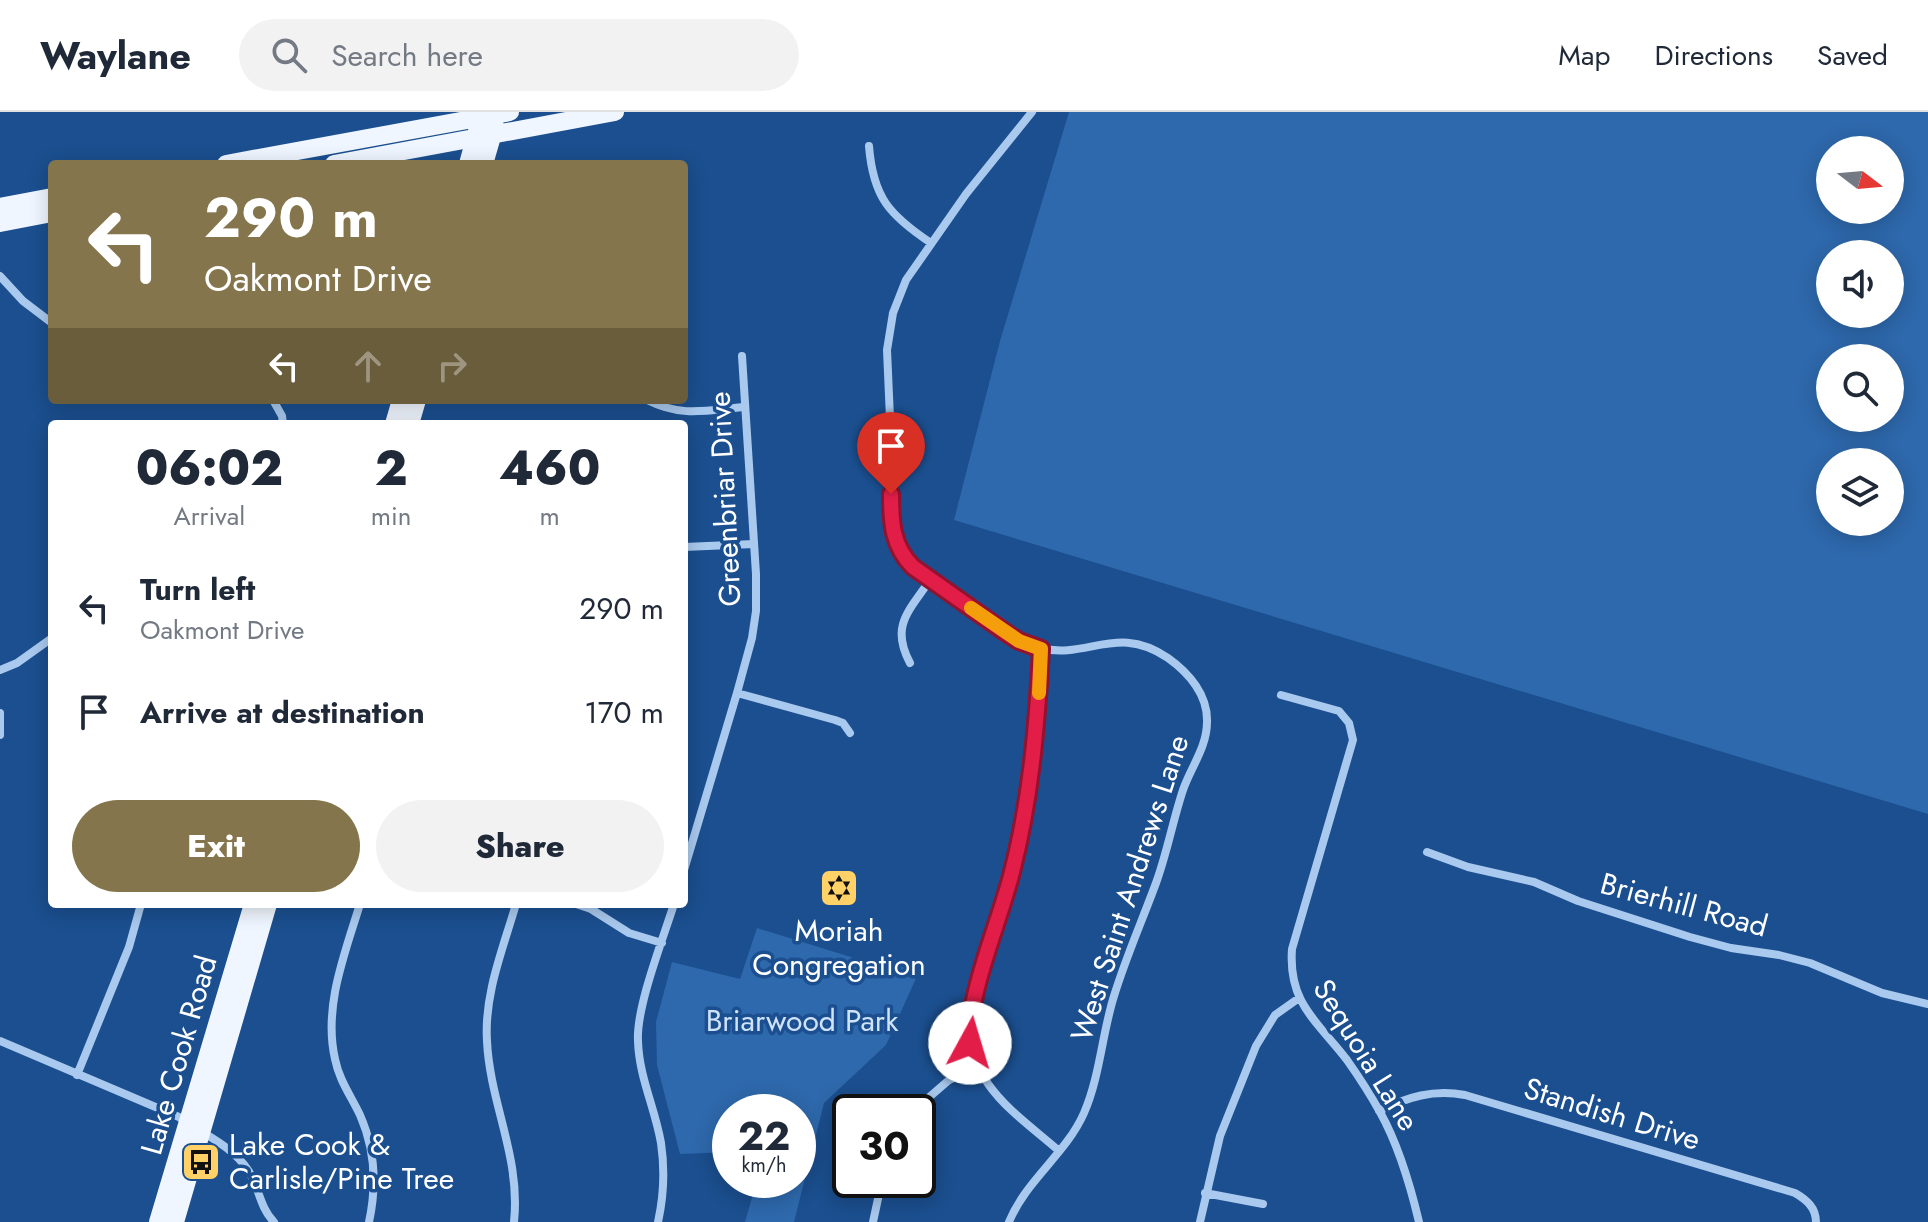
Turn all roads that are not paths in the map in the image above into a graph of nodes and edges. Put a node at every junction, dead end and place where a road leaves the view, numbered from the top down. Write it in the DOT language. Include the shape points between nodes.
graph roads {
  1 [pos="615,112"];
  2 [pos="1033,112"];
  3 [pos="494,114"];
  4 [pos="484,136"];
  5 [pos="869,146"];
  6 [pos="247,160"];
  7 [pos="355,160"];
  8 [pos="470,160"];
  9 [pos="484,160"];
  10 [pos="48,198"];
  11 [pos="0,207"];
  12 [pos="48,214"];
  13 [pos="0,223"];
  14 [pos="931,243"];
  15 [pos="0,276"];
  16 [pos="48,320"];
  17 [pos="742,356"];
  18 [pos="655,404"];
  19 [pos="745,407"];
  20 [pos="754,544"];
  21 [pos="688,547"];
  22 [pos="930,580"];
  23 [pos="48,641"];
  24 [pos="1041,649"];
  25 [pos="910,663"];
  26 [pos="0,670"];
  27 [pos="737,693"];
  28 [pos="1281,695"];
  29 [pos="0,713"];
  30 [pos="850,733"];
  31 [pos="0,735"];
  32 [pos="1427,852"];
  33 [pos="688,857"];
  34 [pos="140,908"];
  35 [pos="252,908"];
  36 [pos="267,908"];
  37 [pos="359,908"];
  38 [pos="515,908"];
  39 [pos="588,908"];
  40 [pos="673,908"];
  41 [pos="662,943"];
  42 [pos="1299,998"];
  43 [pos="1928,1004"];
  44 [pos="0,1041"];
  45 [pos="977,1067"];
  46 [pos="77,1075"];
  47 [pos="933,1094"];
  48 [pos="1379,1111"];
  49 [pos="195,1128"];
  50 [pos="1058,1150"];
  51 [pos="1205,1193"];
  52 [pos="878,1198"];
  53 [pos="1263,1204"];
  54 [pos="270,1220"];
  55 [pos="158,1222"];
  56 [pos="175,1222"];
  57 [pos="369,1222"];
  58 [pos="514,1222"];
  59 [pos="658,1222"];
  60 [pos="873,1222"];
  61 [pos="1009,1222"];
  62 [pos="1200,1222"];
  63 [pos="1419,1222"];
  64 [pos="1816,1222"];
  1 -- 4 [label="main road"];
  2 -- 14 [label="street"];
  3 -- 4 [label="main road"];
  3 -- 6 [label="main road"];
  4 -- 7 [label="main road"];
  4 -- 8 [label="main road"];
  4 -- 9 [label="main road"];
  5 -- 14 [label="street" via="873,179 887,208"];
  10 -- 11 [label="main road"];
  12 -- 13 [label="main road"];
  14 -- 22 [label="street" via="900,290 887,350 891,523 905,559"];
  15 -- 16 [label="street"];
  17 -- 19 [label="street, Greenbriar Drive"];
  18 -- 19 [label="street" via="684,412"];
  19 -- 20 [label="street, Greenbriar Drive"];
  20 -- 21 [label="street"];
  20 -- 27 [label="street, Greenbriar Drive" via="756,611"];
  22 -- 24 [label="street" via="1012,636"];
  22 -- 25 [label="street" via="899,636"];
  23 -- 26 [label="street"];
  24 -- 45 [label="street" via="1028,800 971,1015 970,1043"];
  24 -- 50 [label="street, West Saint Andrews Lane" via="1130,641 1154,649 1196,686 1208,718 1110,1010 1086,1106"];
  27 -- 30 [label="street" via="835,720"];
  27 -- 33 [label="street, Greenbriar Drive"];
  28 -- 42 [label="street, Sequoia Lane" via="1339,711 1351,728 1353,746 1292,949 1292,979"];
  29 -- 31 [label="street"];
  32 -- 43 [label="street, Brierhill Road" via="1525,879 1690,937 1810,963 1882,993"];
  34 -- 46 [label="street"];
  35 -- 49 [label="main road, Lake Cook Road"];
  36 -- 49 [label="main road, Lake Cook Road"];
  37 -- 57 [label="street" via="339,975 332,1030 339,1075 363,1122 372,1155 375,1178"];
  38 -- 58 [label="street" via="488,1001 487,1042 513,1165"];
  39 -- 41 [label="street" via="622,930"];
  40 -- 41 [label="street"];
  41 -- 59 [label="street" via="638,1035 664,1169"];
  42 -- 48 [label="street, Sequoia Lane"];
  42 -- 51 [label="street" via="1275,1015 1256,1046 1225,1120"];
  44 -- 46 [label="street"];
  45 -- 47 [label="street"];
  45 -- 50 [label="street" via="999,1100"];
  46 -- 49 [label="street"];
  48 -- 63 [label="street, Sequoia Lane" via="1399,1154"];
  48 -- 64 [label="street, Standish Drive" via="1415,1095 1465,1095 1795,1193 1814,1210"];
  49 -- 54 [label="street" via="239,1158"];
  49 -- 55 [label="main road, Lake Cook Road"];
  49 -- 56 [label="main road, Lake Cook Road"];
  50 -- 61 [label="street, West Saint Andrews Lane"];
  51 -- 53 [label="street"];
  51 -- 62 [label="street"];
  52 -- 60 [label="street"];
}
